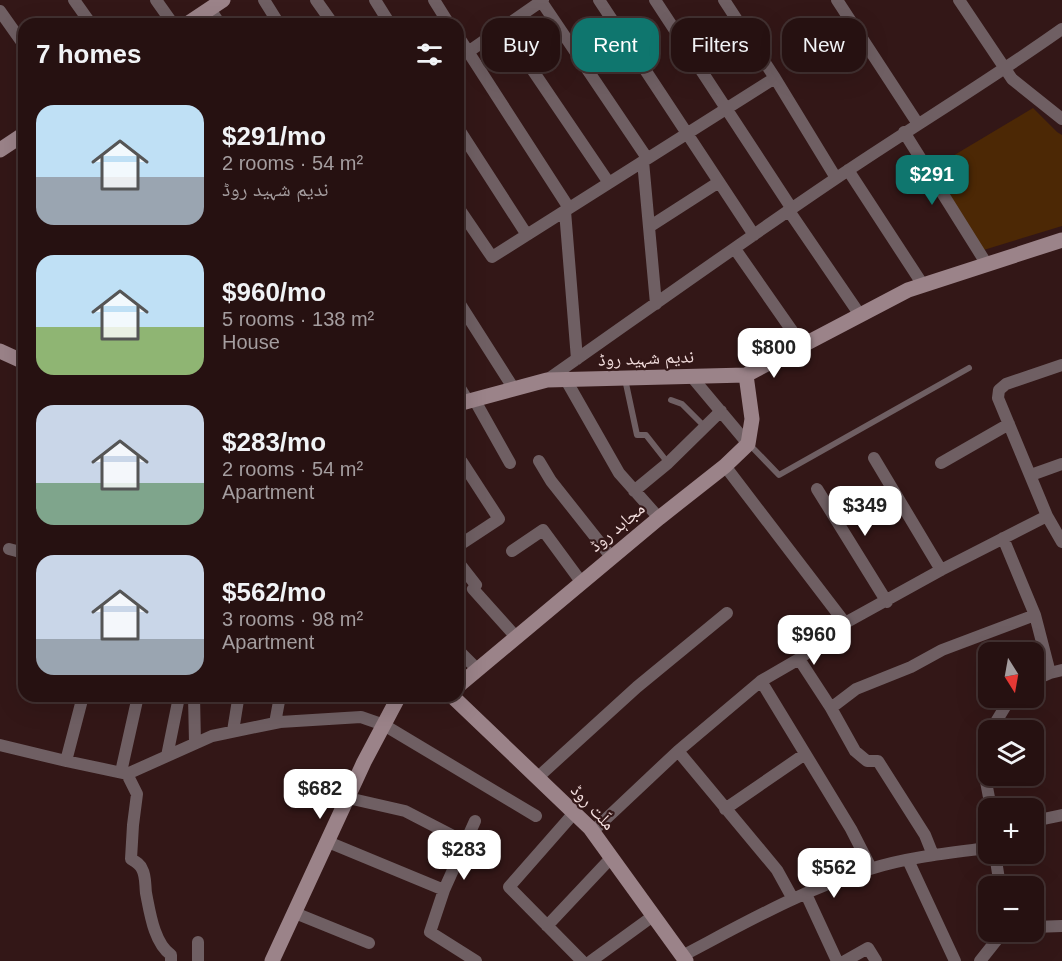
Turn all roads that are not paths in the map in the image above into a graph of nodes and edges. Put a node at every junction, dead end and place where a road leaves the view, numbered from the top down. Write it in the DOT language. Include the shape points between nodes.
graph roads {
  1 [pos="74,0"];
  2 [pos="156,0"];
  3 [pos="223,0"];
  4 [pos="264,0"];
  5 [pos="316,0"];
  6 [pos="375,0"];
  7 [pos="434,0"];
  8 [pos="599,0"];
  9 [pos="655,0"];
  10 [pos="724,0"];
  11 [pos="837,0"];
  12 [pos="959,0"];
  13 [pos="542,1"];
  14 [pos="210,9"];
  15 [pos="0,11"];
  16 [pos="87,18"];
  17 [pos="169,18"];
  18 [pos="196,18"];
  19 [pos="216,18"];
  20 [pos="275,18"];
  21 [pos="329,18"];
  22 [pos="386,18"];
  23 [pos="445,18"];
  24 [pos="518,18"];
  25 [pos="1062,29"];
  26 [pos="18,36"];
  27 [pos="482,43"];
  28 [pos="464,46"];
  29 [pos="468,52"];
  30 [pos="1005,69"];
  31 [pos="534,72"];
  32 [pos="775,78"];
  33 [pos="725,108"];
  34 [pos="1062,119"];
  35 [pos="918,124"];
  36 [pos="904,132"];
  37 [pos="687,133"];
  38 [pos="464,137"];
  39 [pos="18,138"];
  40 [pos="0,150"];
  41 [pos="645,160"];
  42 [pos="848,170"];
  43 [pos="836,178"];
  44 [pos="719,182"];
  45 [pos="609,183"];
  46 [pos="567,209"];
  47 [pos="790,210"];
  48 [pos="464,216"];
  49 [pos="649,227"];
  50 [pos="527,235"];
  51 [pos="754,236"];
  52 [pos="1062,240"];
  53 [pos="735,249"];
  54 [pos="986,263"];
  55 [pos="923,285"];
  56 [pos="656,304"];
  57 [pos="464,310"];
  58 [pos="860,315"];
  59 [pos="802,345"];
  60 [pos="0,351"];
  61 [pos="18,359"];
  62 [pos="577,359"];
  63 [pos="1062,365"];
  64 [pos="969,368"];
  65 [pos="746,375"];
  66 [pos="692,376"];
  67 [pos="625,378"];
  68 [pos="547,380"];
  69 [pos="566,380"];
  70 [pos="514,389"];
  71 [pos="671,400"];
  72 [pos="466,401"];
  73 [pos="721,411"];
  74 [pos="1009,424"];
  75 [pos="705,427"];
  76 [pos="748,444"];
  77 [pos="874,458"];
  78 [pos="540,460"];
  79 [pos="510,463"];
  80 [pos="668,463"];
  81 [pos="941,464"];
  82 [pos="1062,464"];
  83 [pos="464,465"];
  84 [pos="725,466"];
  85 [pos="1031,475"];
  86 [pos="817,489"];
  87 [pos="634,491"];
  88 [pos="1047,516"];
  89 [pos="659,518"];
  90 [pos="1003,538"];
  91 [pos="464,542"];
  92 [pos="1062,542"];
  93 [pos="9,549"];
  94 [pos="18,551"];
  95 [pos="512,551"];
  96 [pos="612,558"];
  97 [pos="464,570"];
  98 [pos="941,570"];
  99 [pos="582,582"];
  100 [pos="887,602"];
  101 [pos="727,613"];
  102 [pos="1035,615"];
  103 [pos="845,623"];
  104 [pos="516,637"];
  105 [pos="464,656"];
  106 [pos="799,659"];
  107 [pos="477,669"];
  108 [pos="1056,671"];
  109 [pos="464,681"];
  110 [pos="761,681"];
  111 [pos="81,702"];
  112 [pos="137,702"];
  113 [pos="178,702"];
  114 [pos="194,702"];
  115 [pos="238,702"];
  116 [pos="279,702"];
  117 [pos="396,702"];
  118 [pos="458,702"];
  119 [pos="831,708"];
  120 [pos="275,723"];
  121 [pos="384,725"];
  122 [pos="233,731"];
  123 [pos="195,743"];
  124 [pos="0,745"];
  125 [pos="678,751"];
  126 [pos="805,754"];
  127 [pos="167,756"];
  128 [pos="66,761"];
  129 [pos="124,773"];
  130 [pos="537,778"];
  131 [pos="348,798"];
  132 [pos="725,809"];
  133 [pos="574,813"];
  134 [pos="1062,815"];
  135 [pos="536,816"];
  136 [pos="1044,819"];
  137 [pos="475,821"];
  138 [pos="592,832"];
  139 [pos="328,842"];
  140 [pos="465,842"];
  141 [pos="978,849"];
  142 [pos="933,855"];
  143 [pos="611,858"];
  144 [pos="908,860"];
  145 [pos="871,868"];
  146 [pos="444,891"];
  147 [pos="806,894"];
  148 [pos="793,899"];
  149 [pos="295,913"];
  150 [pos="653,916"];
  151 [pos="547,926"];
  152 [pos="1062,926"];
  153 [pos="1044,927"];
  154 [pos="198,942"];
  155 [pos="995,942"];
  156 [pos="369,943"];
  157 [pos="684,959"];
  158 [pos="171,961"];
  159 [pos="198,961"];
  160 [pos="272,961"];
  161 [pos="476,961"];
  162 [pos="582,961"];
  163 [pos="591,961"];
  164 [pos="837,961"];
  165 [pos="845,961"];
  166 [pos="876,961"];
  167 [pos="955,961"];
  168 [pos="980,961"];
  1 -- 16 [label="street"];
  2 -- 17 [label="street"];
  3 -- 14 [label="street"];
  4 -- 20 [label="street"];
  5 -- 21 [label="street"];
  6 -- 22 [label="street"];
  7 -- 23 [label="street"];
  8 -- 37 [label="street"];
  9 -- 33 [label="street"];
  10 -- 32 [label="street"];
  11 -- 35 [label="street"];
  12 -- 30 [label="street"];
  13 -- 24 [label="street"];
  13 -- 41 [label="street"];
  14 -- 18 [label="street"];
  14 -- 19 [label="street"];
  15 -- 26 [label="street"];
  25 -- 30 [label="street"];
  27 -- 29 [label="street"];
  28 -- 29 [label="street"];
  29 -- 46 [label="street"];
  30 -- 34 [label="street"];
  30 -- 35 [label="street"];
  31 -- 45 [label="street"];
  32 -- 33 [label="street"];
  32 -- 43 [label="street"];
  33 -- 37 [label="street"];
  33 -- 47 [label="street"];
  35 -- 36 [label="street"];
  36 -- 42 [label="street"];
  36 -- 54 [label="street"];
  37 -- 41 [label="street"];
  37 -- 44 [label="street"];
  38 -- 50 [label="street"];
  39 -- 40 [label="street"];
  41 -- 45 [label="street"];
  41 -- 49 [label="street"];
  42 -- 43 [label="street"];
  42 -- 55 [label="street"];
  43 -- 47 [label="street"];
  44 -- 49 [label="street"];
  44 -- 51 [label="street"];
  45 -- 46 [label="street"];
  46 -- 50 [label="street"];
  46 -- 62 [label="street"];
  47 -- 51 [label="street"];
  47 -- 58 [label="street"];
  48 -- 50 [label="street" via="492,257"];
  49 -- 56 [label="street"];
  51 -- 53 [label="street"];
  52 -- 54 [label="street, ندیم شہید روڈ"];
  53 -- 56 [label="street"];
  53 -- 59 [label="street"];
  54 -- 55 [label="street, ندیم شہید روڈ"];
  55 -- 58 [label="street, ندیم شہید روڈ"];
  56 -- 62 [label="street"];
  57 -- 70 [label="street"];
  58 -- 59 [label="street, ندیم شہید روڈ"];
  59 -- 65 [label="street, ندیم شہید روڈ"];
  60 -- 61 [label="street"];
  62 -- 68 [label="street"];
  63 -- 74 [label="street" via="999,390"];
  64 -- 76 [label="lane" via="779,475"];
  65 -- 66 [label="street, ندیم شہید روڈ"];
  65 -- 76 [label="street" via="752,419"];
  66 -- 67 [label="street, ندیم شہید روڈ"];
  66 -- 73 [label="street"];
  67 -- 69 [label="street, ندیم شہید روڈ"];
  67 -- 80 [label="lane" via="637,435 646,435"];
  68 -- 69 [label="street, ندیم شہید روڈ"];
  68 -- 70 [label="street, ندیم شہید روڈ"];
  69 -- 87 [label="street" via="619,473"];
  70 -- 72 [label="street, ندیم شہید روڈ"];
  71 -- 75 [label="lane" via="682,404"];
  72 -- 79 [label="street"];
  73 -- 75 [label="street"];
  73 -- 76 [label="street"];
  74 -- 81 [label="street"];
  74 -- 85 [label="street"];
  75 -- 80 [label="street"];
  76 -- 84 [label="street, مجاہد روڈ"];
  77 -- 98 [label="street"];
  78 -- 96 [label="street" via="550,481"];
  80 -- 87 [label="street"];
  82 -- 85 [label="street"];
  83 -- 91 [label="street" via="499,519"];
  84 -- 89 [label="street, مجاہد روڈ"];
  84 -- 103 [label="street"];
  85 -- 88 [label="street"];
  86 -- 100 [label="street"];
  87 -- 89 [label="street"];
  88 -- 90 [label="street"];
  88 -- 92 [label="street"];
  89 -- 96 [label="street, مجاہد روڈ"];
  90 -- 98 [label="street"];
  90 -- 102 [label="street"];
  93 -- 94 [label="street"];
  95 -- 99 [label="street" via="543,531"];
  96 -- 99 [label="street, مجاہد روڈ"];
  97 -- 104 [label="street" via="476,585 472,589"];
  98 -- 100 [label="street"];
  99 -- 104 [label="street, مجاہد روڈ"];
  100 -- 103 [label="street"];
  101 -- 130 [label="street" via="637,687"];
  102 -- 108 [label="street"];
  102 -- 119 [label="street" via="942,650 856,689"];
  103 -- 106 [label="street"];
  104 -- 107 [label="street, مجاہد روڈ"];
  105 -- 107 [label="street"];
  106 -- 110 [label="street"];
  106 -- 119 [label="street"];
  107 -- 109 [label="street, مجاہد روڈ"];
  110 -- 125 [label="street"];
  110 -- 126 [label="street"];
  111 -- 128 [label="street"];
  112 -- 129 [label="street"];
  113 -- 127 [label="street"];
  114 -- 123 [label="street"];
  115 -- 122 [label="street"];
  116 -- 120 [label="street"];
  117 -- 121 [label="street"];
  118 -- 130 [label="street, ملّت روڈ"];
  119 -- 142 [label="street" via="855,751 867,761 878,761 925,835"];
  120 -- 121 [label="street" via="361,717"];
  120 -- 122 [label="street"];
  121 -- 131 [label="street"];
  121 -- 135 [label="street"];
  122 -- 123 [label="street"];
  123 -- 127 [label="street"];
  124 -- 128 [label="street"];
  125 -- 132 [label="street"];
  125 -- 138 [label="street"];
  126 -- 132 [label="street"];
  126 -- 145 [label="street"];
  127 -- 129 [label="street"];
  128 -- 129 [label="street"];
  129 -- 158 [label="street" via="137,794 131,859 143,871 155,930"];
  130 -- 133 [label="street, ملّت روڈ"];
  131 -- 139 [label="street"];
  131 -- 140 [label="street" via="405,811"];
  132 -- 148 [label="street" via="777,870"];
  133 -- 138 [label="street, ملّت روڈ"];
  133 -- 151 [label="street" via="509,887"];
  134 -- 136 [label="street"];
  137 -- 140 [label="street"];
  138 -- 143 [label="street, ملّت روڈ"];
  139 -- 146 [label="street"];
  139 -- 149 [label="street"];
  140 -- 146 [label="street"];
  141 -- 142 [label="street"];
  142 -- 144 [label="street"];
  143 -- 150 [label="street, ملّت روڈ"];
  143 -- 151 [label="street"];
  144 -- 145 [label="street"];
  144 -- 167 [label="street"];
  145 -- 147 [label="street"];
  146 -- 161 [label="street" via="430,932"];
  147 -- 148 [label="street"];
  147 -- 164 [label="street"];
  148 -- 157 [label="street"];
  149 -- 156 [label="street"];
  149 -- 160 [label="street"];
  150 -- 157 [label="street, ملّت روڈ"];
  150 -- 163 [label="street"];
  151 -- 162 [label="street"];
  152 -- 153 [label="street"];
  154 -- 159 [label="street"];
  155 -- 168 [label="street"];
  165 -- 166 [label="street" via="868,948"];
}
